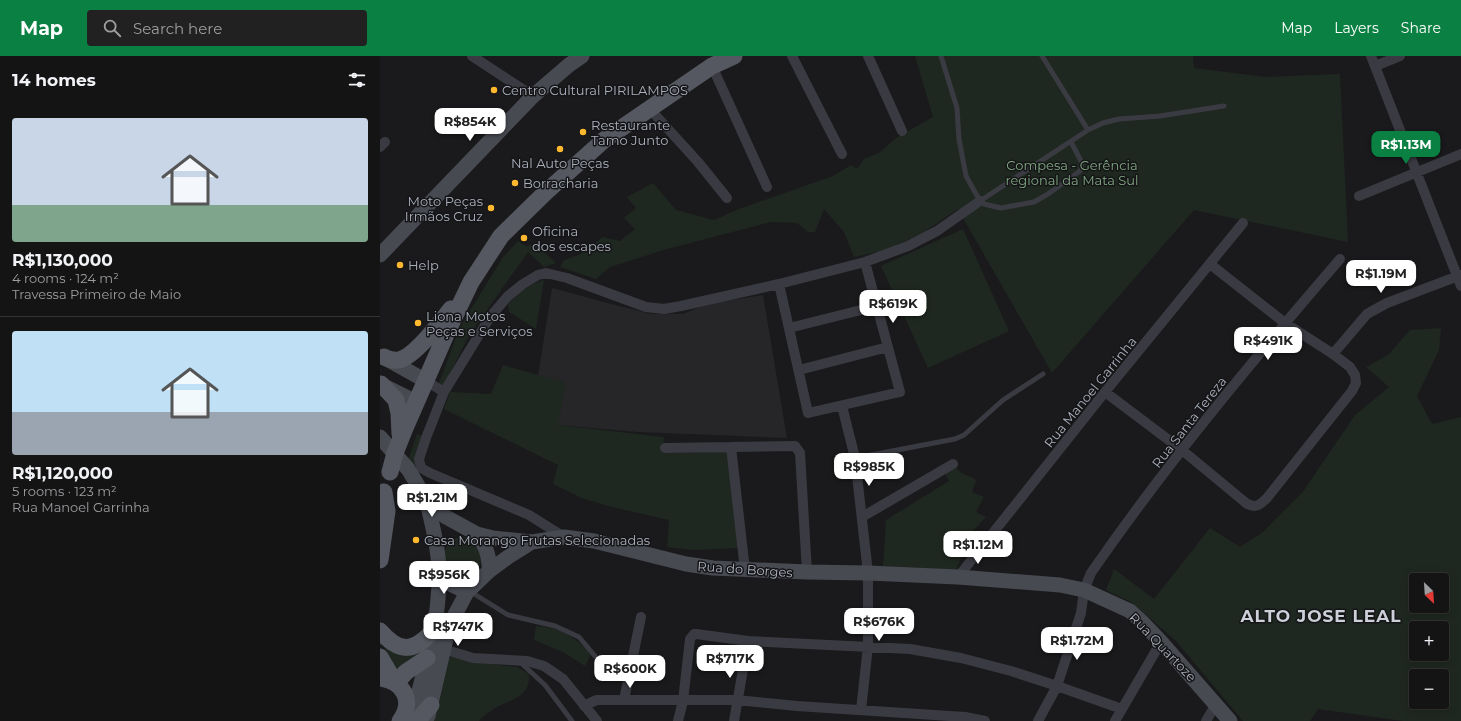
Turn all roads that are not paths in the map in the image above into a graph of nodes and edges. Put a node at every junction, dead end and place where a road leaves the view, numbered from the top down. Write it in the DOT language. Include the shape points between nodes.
graph roads {
  1 [pos="472,56"];
  2 [pos="582,56"];
  3 [pos="734,56"];
  4 [pos="792,56"];
  5 [pos="868,56"];
  6 [pos="941,56"];
  7 [pos="1042,56"];
  8 [pos="1371,56"];
  9 [pos="1400,56"];
  10 [pos="712,66"];
  11 [pos="1375,66"];
  12 [pos="533,96"];
  13 [pos="1224,106"];
  14 [pos="649,108"];
  15 [pos="1088,130"];
  16 [pos="902,131"];
  17 [pos="1071,142"];
  18 [pos="842,154"];
  19 [pos="1461,154"];
  20 [pos="1417,173"];
  21 [pos="767,187"];
  22 [pos="1359,196"];
  23 [pos="727,198"];
  24 [pos="980,201"];
  25 [pos="1243,223"];
  26 [pos="380,255"];
  27 [pos="1340,260"];
  28 [pos="865,262"];
  29 [pos="1210,264"];
  30 [pos="1460,279"];
  31 [pos="471,282"];
  32 [pos="778,284"];
  33 [pos="877,306"];
  34 [pos="1285,323"];
  35 [pos="789,328"];
  36 [pos="888,347"];
  37 [pos="1333,354"];
  38 [pos="382,356"];
  39 [pos="798,370"];
  40 [pos="1043,374"];
  41 [pos="381,384"];
  42 [pos="417,391"];
  43 [pos="444,392"];
  44 [pos="1105,392"];
  45 [pos="842,406"];
  46 [pos="380,437"];
  47 [pos="399,441"];
  48 [pos="731,447"];
  49 [pos="665,448"];
  50 [pos="1182,450"];
  51 [pos="855,458"];
  52 [pos="953,464"];
  53 [pos="382,496"];
  54 [pos="427,501"];
  55 [pos="862,517"];
  56 [pos="454,521"];
  57 [pos="477,534"];
  58 [pos="564,537"];
  59 [pos="435,538"];
  60 [pos="532,542"];
  61 [pos="380,560"];
  62 [pos="745,570"];
  63 [pos="489,571"];
  64 [pos="807,572"];
  65 [pos="440,573"];
  66 [pos="868,573"];
  67 [pos="958,578"];
  68 [pos="1084,590"];
  69 [pos="467,591"];
  70 [pos="641,617"];
  71 [pos="435,626"];
  72 [pos="380,631"];
  73 [pos="748,641"];
  74 [pos="1161,642"];
  75 [pos="868,646"];
  76 [pos="443,649"];
  77 [pos="380,657"];
  78 [pos="427,658"];
  79 [pos="517,660"];
  80 [pos="600,662"];
  81 [pos="390,681"];
  82 [pos="1057,686"];
  83 [pos="624,700"];
  84 [pos="737,700"];
  85 [pos="683,701"];
  86 [pos="1216,704"];
  87 [pos="431,705"];
  88 [pos="586,708"];
  89 [pos="861,710"];
  90 [pos="1122,710"];
  91 [pos="965,719"];
  92 [pos="400,721"];
  93 [pos="411,721"];
  94 [pos="417,721"];
  95 [pos="426,721"];
  96 [pos="572,721"];
  97 [pos="593,721"];
  98 [pos="597,721"];
  99 [pos="678,721"];
  100 [pos="734,721"];
  101 [pos="985,721"];
  102 [pos="1038,721"];
  103 [pos="1116,721"];
  104 [pos="1206,721"];
  105 [pos="1230,721"];
  1 -- 12 [label="street"];
  2 -- 12 [label="main road"];
  3 -- 10 [label="main road"];
  4 -- 18 [label="street"];
  5 -- 16 [label="street"];
  6 -- 24 [label="lane" via="957,108 959,139 966,176"];
  7 -- 15 [label="lane"];
  8 -- 11 [label="street"];
  9 -- 11 [label="street"];
  10 -- 14 [label="main road"];
  10 -- 21 [label="street"];
  11 -- 20 [label="street"];
  12 -- 26 [label="main road"];
  13 -- 15 [label="lane" via="1160,116 1119,119"];
  14 -- 23 [label="street"];
  14 -- 31 [label="main road" via="604,140 517,219 501,236"];
  15 -- 17 [label="lane"];
  17 -- 24 [label="lane"];
  17 -- 24 [label="lane" via="1082,164 1080,171 1048,194 1034,202 1002,208"];
  19 -- 20 [label="street"];
  20 -- 22 [label="street"];
  20 -- 30 [label="street"];
  24 -- 28 [label="street" via="937,231 908,246"];
  25 -- 29 [label="street, Rua Manoel Garrinha"];
  27 -- 34 [label="street, Rua Santa Tereza"];
  28 -- 32 [label="street"];
  28 -- 33 [label="street"];
  29 -- 34 [label="street"];
  29 -- 44 [label="street, Rua Manoel Garrinha"];
  30 -- 37 [label="street" via="1387,303 1367,314"];
  31 -- 38 [label="main road" via="440,324 408,357 398,361"];
  31 -- 42 [label="main road"];
  32 -- 35 [label="street"];
  32 -- 43 [label="street" via="664,309 646,307 567,278 546,273 538,275 508,296 490,317"];
  33 -- 35 [label="street"];
  33 -- 36 [label="street"];
  34 -- 37 [label="street"];
  34 -- 50 [label="street, Rua Santa Tereza"];
  35 -- 39 [label="street"];
  36 -- 39 [label="street"];
  36 -- 45 [label="street" via="900,392"];
  37 -- 50 [label="street" via="1350,367 1356,383 1260,505 1255,507 1246,504"];
  38 -- 42 [label="main road"];
  39 -- 45 [label="street" via="808,413"];
  40 -- 51 [label="lane" via="1003,400 964,435 955,439"];
  41 -- 42 [label="main road"];
  41 -- 47 [label="main road" via="396,400 399,413"];
  42 -- 43 [label="street"];
  42 -- 47 [label="main road"];
  43 -- 58 [label="street" via="419,459 421,468 529,515"];
  44 -- 50 [label="street"];
  44 -- 67 [label="street, Rua Manoel Garrinha"];
  45 -- 51 [label="street"];
  46 -- 54 [label="main road" via="408,469"];
  47 -- 53 [label="main road, bridge"];
  48 -- 49 [label="street"];
  48 -- 62 [label="street"];
  48 -- 64 [label="street" via="795,446 800,453"];
  50 -- 68 [label="street, Rua Santa Tereza" via="1091,573"];
  51 -- 55 [label="street"];
  52 -- 55 [label="street"];
  53 -- 61 [label="main road" via="387,511"];
  54 -- 56 [label="main road"];
  54 -- 59 [label="main road"];
  55 -- 66 [label="street"];
  56 -- 57 [label="main road"];
  56 -- 59 [label="main road" via="438,531"];
  57 -- 60 [label="main road"];
  57 -- 63 [label="main road" via="486,548"];
  58 -- 60 [label="main road, Rua do Borges"];
  58 -- 62 [label="main road, Rua do Borges" via="601,542 697,566"];
  59 -- 65 [label="main road"];
  60 -- 63 [label="main road, Rua do Borges"];
  62 -- 64 [label="main road, Rua do Borges"];
  63 -- 69 [label="main road, Rua do Borges"];
  64 -- 66 [label="main road, Rua do Borges"];
  65 -- 69 [label="main road" via="450,584"];
  65 -- 71 [label="main road"];
  66 -- 67 [label="main road, Rua do Borges"];
  66 -- 75 [label="street"];
  67 -- 68 [label="main road, Rua do Borges" via="1060,585"];
  68 -- 74 [label="main road, Rua Quartoze" via="1130,611"];
  68 -- 82 [label="street, Rua Santa Tereza" via="1081,613"];
  69 -- 76 [label="main road, Rua do Borges" via="449,626"];
  69 -- 80 [label="lane" via="508,615 555,626 574,635"];
  70 -- 83 [label="street"];
  71 -- 72 [label="main road" via="424,641 406,648 396,646"];
  71 -- 78 [label="main road"];
  73 -- 75 [label="street"];
  73 -- 84 [label="street"];
  73 -- 85 [label="street" via="694,634 690,639"];
  74 -- 86 [label="main road, Rua Quartoze"];
  74 -- 90 [label="street"];
  75 -- 82 [label="street" via="910,649 961,658"];
  75 -- 89 [label="street"];
  76 -- 79 [label="street" via="473,658"];
  76 -- 87 [label="main road, Rua do Borges"];
  77 -- 81 [label="main road"];
  78 -- 81 [label="main road"];
  78 -- 93 [label="main road"];
  79 -- 88 [label="street" via="533,662 558,674"];
  79 -- 96 [label="lane" via="545,685"];
  81 -- 92 [label="main road" via="405,695 406,710"];
  82 -- 90 [label="street"];
  82 -- 102 [label="street, Rua Santa Tereza"];
  83 -- 85 [label="street"];
  83 -- 88 [label="street" via="597,700"];
  84 -- 85 [label="street"];
  84 -- 89 [label="street"];
  84 -- 100 [label="street"];
  85 -- 99 [label="street"];
  86 -- 104 [label="street"];
  86 -- 105 [label="main road, Rua Quartoze"];
  87 -- 94 [label="main road"];
  87 -- 95 [label="main road, Rua do Borges"];
  88 -- 97 [label="lane"];
  88 -- 98 [label="street"];
  89 -- 91 [label="street"];
  90 -- 103 [label="street"];
  91 -- 101 [label="street"];
}
